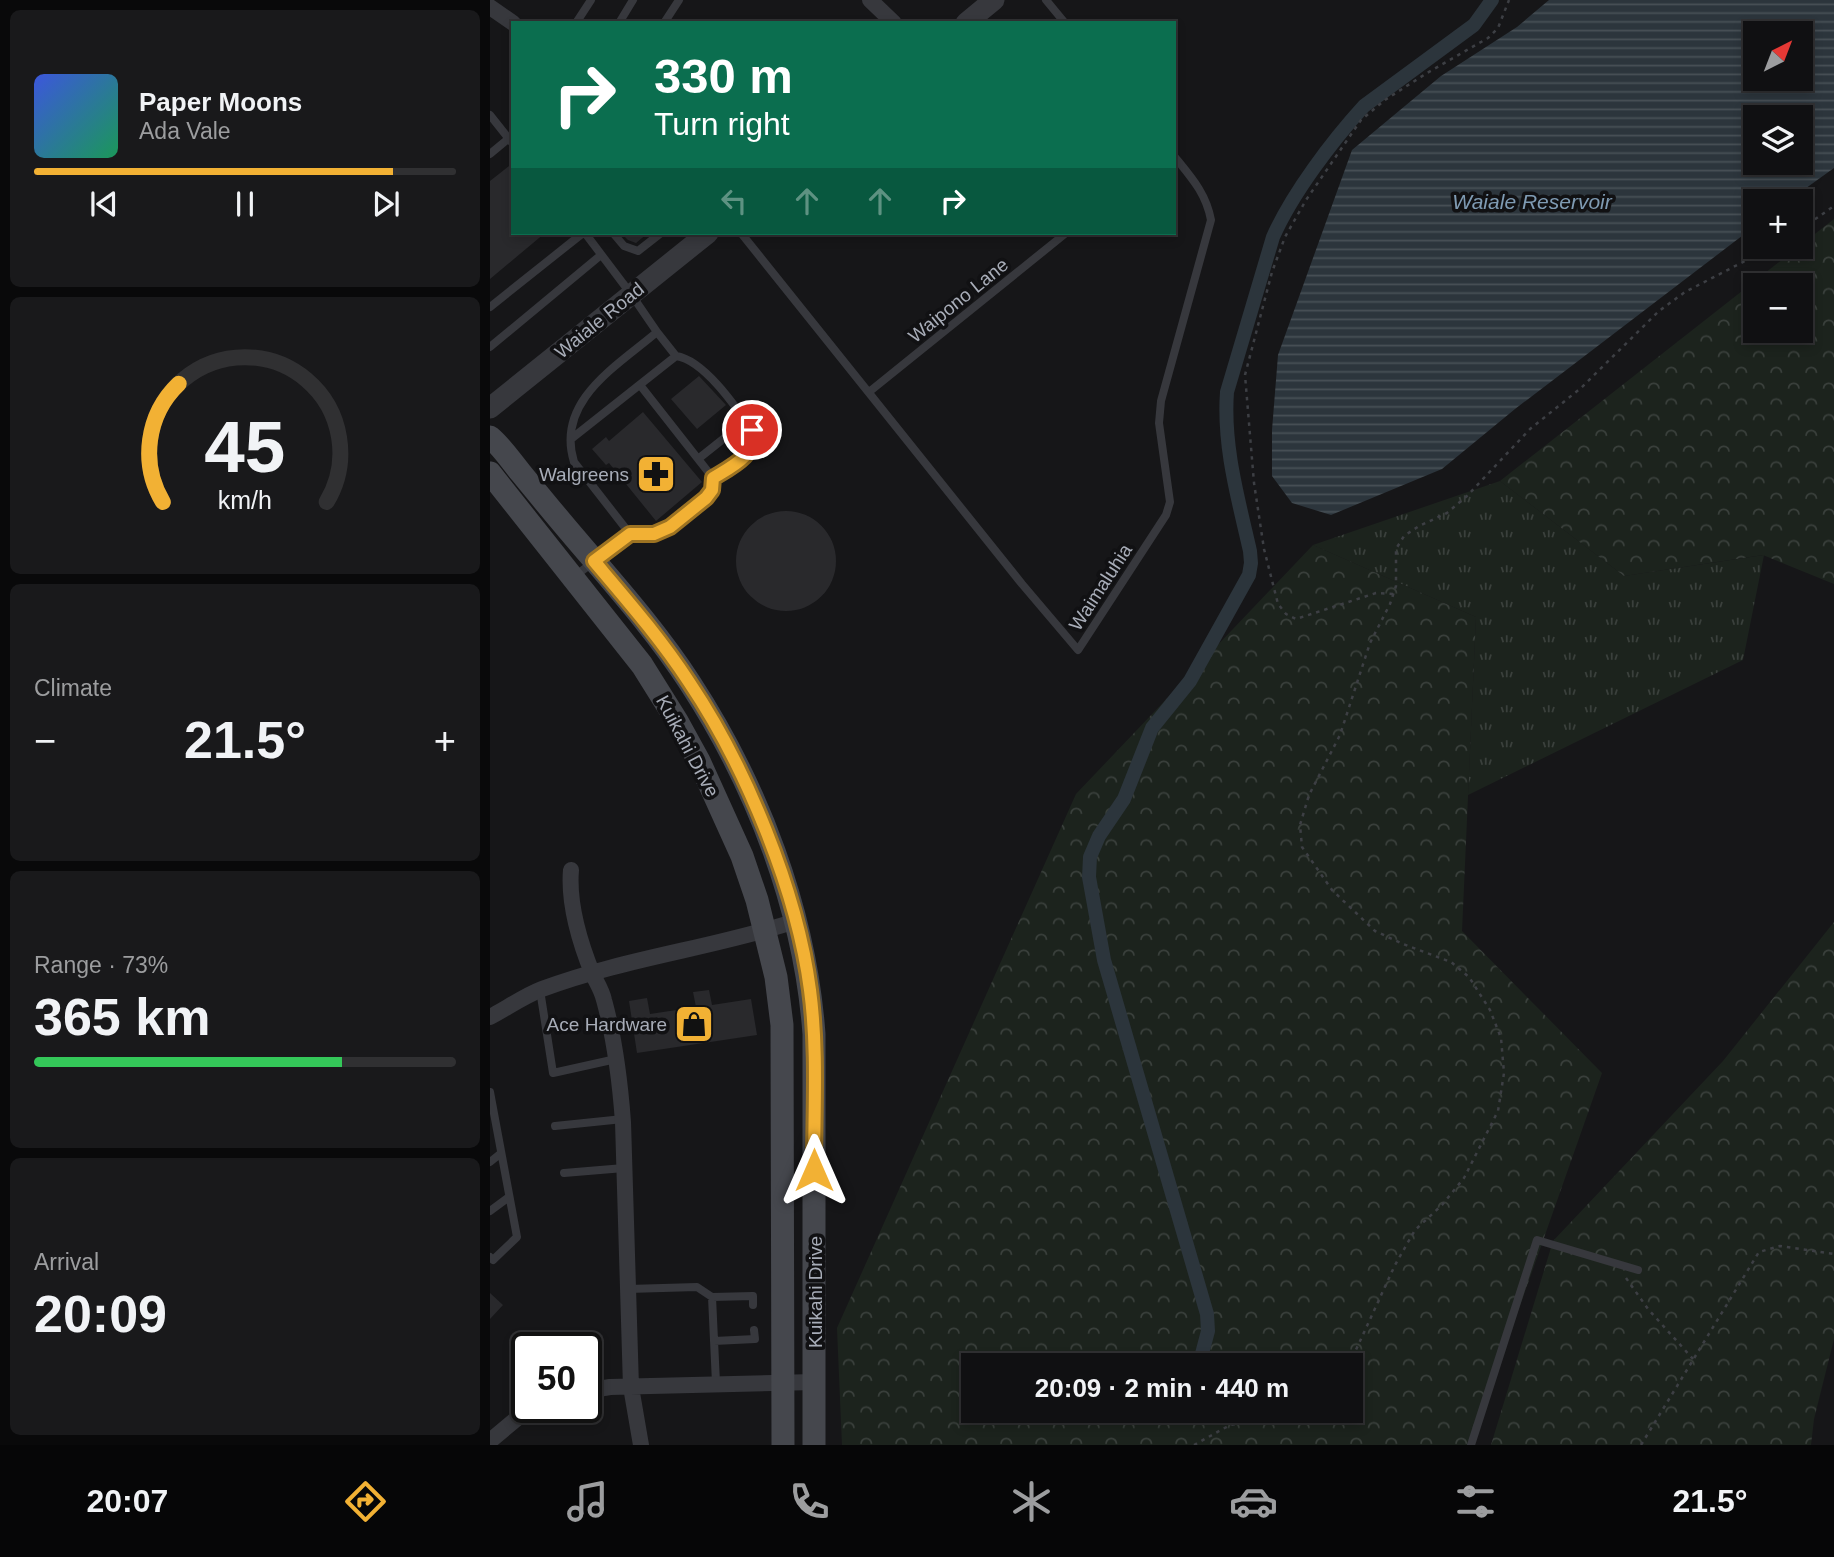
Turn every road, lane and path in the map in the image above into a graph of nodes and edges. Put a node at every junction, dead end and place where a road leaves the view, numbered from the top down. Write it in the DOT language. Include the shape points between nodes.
graph roads {
  1 [pos="591,0"];
  2 [pos="633,0"];
  3 [pos="679,0"];
  4 [pos="994,0"];
  5 [pos="1046,0"];
  6 [pos="1509,0"];
  7 [pos="880,3"];
  8 [pos="492,11"];
  9 [pos="577,21"];
  10 [pos="620,21"];
  11 [pos="665,21"];
  12 [pos="893,21"];
  13 [pos="968,21"];
  14 [pos="1063,21"];
  15 [pos="511,22"];
  16 [pos="490,115"];
  17 [pos="511,141"];
  18 [pos="490,154"];
  19 [pos="1176,158"];
  20 [pos="1834,206"];
  21 [pos="1813,221"];
  22 [pos="581,235"];
  23 [pos="586,235"];
  24 [pos="615,235"];
  25 [pos="658,235"];
  26 [pos="705,235"];
  27 [pos="743,235"];
  28 [pos="1064,235"];
  29 [pos="601,255"];
  30 [pos="1749,259"];
  31 [pos="631,294"];
  32 [pos="490,307"];
  33 [pos="657,332"];
  34 [pos="490,347"];
  35 [pos="676,356"];
  36 [pos="640,385"];
  37 [pos="869,391"];
  38 [pos="490,408"];
  39 [pos="732,432"];
  40 [pos="490,437"];
  41 [pos="571,439"];
  42 [pos="698,459"];
  43 [pos="490,473"];
  44 [pos="713,478"];
  45 [pos="630,534"];
  46 [pos="594,561"];
  47 [pos="572,578"];
  48 [pos="1393,594"];
  49 [pos="571,870"];
  50 [pos="796,921"];
  51 [pos="765,931"];
  52 [pos="592,973"];
  53 [pos="540,990"];
  54 [pos="490,1017"];
  55 [pos="616,1059"];
  56 [pos="490,1092"];
  57 [pos="623,1119"];
  58 [pos="555,1126"];
  59 [pos="500,1154"];
  60 [pos="490,1162"];
  61 [pos="624,1168"];
  62 [pos="564,1173"];
  63 [pos="509,1197"];
  64 [pos="490,1211"];
  65 [pos="1834,1254"];
  66 [pos="490,1257"];
  67 [pos="1615,1264"];
  68 [pos="1638,1270"];
  69 [pos="628,1289"];
  70 [pos="712,1297"];
  71 [pos="753,1304"];
  72 [pos="754,1331"];
  73 [pos="714,1341"];
  74 [pos="1355,1353"];
  75 [pos="1693,1359"];
  76 [pos="783,1382"];
  77 [pos="815,1382"];
  78 [pos="716,1383"];
  79 [pos="631,1387"];
  80 [pos="602,1388"];
  81 [pos="511,1423"];
  82 [pos="1245,1423"];
  83 [pos="490,1441"];
  84 [pos="641,1445"];
  85 [pos="783,1445"];
  86 [pos="814,1445"];
  87 [pos="1194,1445"];
  88 [pos="1471,1445"];
  89 [pos="1641,1445"];
  1 -- 9 [label="lane"];
  2 -- 10 [label="lane"];
  3 -- 11 [label="lane"];
  4 -- 13 [label="street"];
  5 -- 14 [label="lane"];
  6 -- 48 [label="path" via="1498,28 1488,38 1385,100 1344,141 1285,237 1245,375 1254,483 1278,604 1296,619 1376,593"];
  7 -- 12 [label="street"];
  8 -- 15 [label="street"];
  16 -- 17 [label="lane"];
  17 -- 18 [label="lane"];
  19 -- 37 [label="lane, Waimaluhia" via="1201,188 1211,220 1161,401 1159,423 1170,502 1166,515 1077,650"];
  20 -- 21 [label="path"];
  22 -- 32 [label="lane"];
  23 -- 29 [label="lane"];
  24 -- 25 [label="lane" via="624,246 638,251"];
  26 -- 31 [label="street, Waiale Road"];
  27 -- 37 [label="lane, Waimaluhia"];
  28 -- 37 [label="lane, Waipono Lane"];
  29 -- 31 [label="lane"];
  29 -- 34 [label="lane"];
  30 -- 48 [label="path" via="1659,311 1530,429 1467,496 1447,513 1404,536 1396,549"];
  31 -- 33 [label="lane"];
  31 -- 38 [label="street, Waiale Road"];
  33 -- 35 [label="lane"];
  33 -- 41 [label="lane" via="584,396"];
  35 -- 36 [label="lane"];
  35 -- 44 [label="lane" via="703,369 752,430 751,449"];
  36 -- 41 [label="lane"];
  36 -- 42 [label="lane"];
  39 -- 42 [label="lane"];
  40 -- 46 [label="main road, Kuikahi Drive"];
  41 -- 45 [label="lane" via="574,462"];
  42 -- 44 [label="lane"];
  43 -- 47 [label="main road, Kuikahi Drive"];
  44 -- 45 [label="lane" via="706,498 670,527 654,534"];
  45 -- 46 [label="lane"];
  46 -- 47 [label="lane"];
  46 -- 50 [label="main road, Kuikahi Drive" via="689,681 716,725 768,838"];
  47 -- 51 [label="main road, Kuikahi Drive" via="642,665 699,761 742,856"];
  48 -- 74 [label="path" via="1370,643 1340,735 1309,795 1300,825 1303,848 1332,890 1374,931 1451,962 1469,977 1501,1038 1504,1073 1498,1111 1464,1178 1415,1230"];
  49 -- 52 [label="street" via="572,905"];
  50 -- 51 [label="street"];
  50 -- 77 [label="main road, Kuikahi Drive" via="811,991 814,1034"];
  51 -- 52 [label="street"];
  51 -- 76 [label="main road, Kuikahi Drive" via="782,1025"];
  52 -- 53 [label="street"];
  52 -- 55 [label="street" via="603,996"];
  53 -- 54 [label="street"];
  53 -- 55 [label="lane" via="553,1073"];
  55 -- 57 [label="street"];
  56 -- 59 [label="lane"];
  57 -- 58 [label="lane"];
  57 -- 61 [label="street"];
  59 -- 60 [label="lane"];
  59 -- 63 [label="lane"];
  61 -- 62 [label="lane"];
  61 -- 69 [label="street"];
  63 -- 64 [label="lane"];
  63 -- 66 [label="lane" via="517,1237 493,1260"];
  65 -- 75 [label="path" via="1780,1246 1759,1252"];
  67 -- 68 [label="lane"];
  67 -- 75 [label="path"];
  67 -- 88 [label="lane" via="1537,1240"];
  69 -- 70 [label="lane" via="697,1287"];
  69 -- 79 [label="street"];
  70 -- 71 [label="lane" via="736,1301 753,1296"];
  70 -- 73 [label="lane"];
  72 -- 73 [label="lane" via="755,1339 738,1336"];
  73 -- 78 [label="lane"];
  75 -- 89 [label="path"];
  76 -- 77 [label="street"];
  76 -- 78 [label="street"];
  76 -- 85 [label="main road, Kuikahi Drive"];
  77 -- 86 [label="main road, Kuikahi Drive"];
  78 -- 79 [label="street"];
  79 -- 80 [label="street"];
  79 -- 84 [label="street"];
  81 -- 83 [label="street"];
  82 -- 87 [label="path" via="1230,1425"];
}
